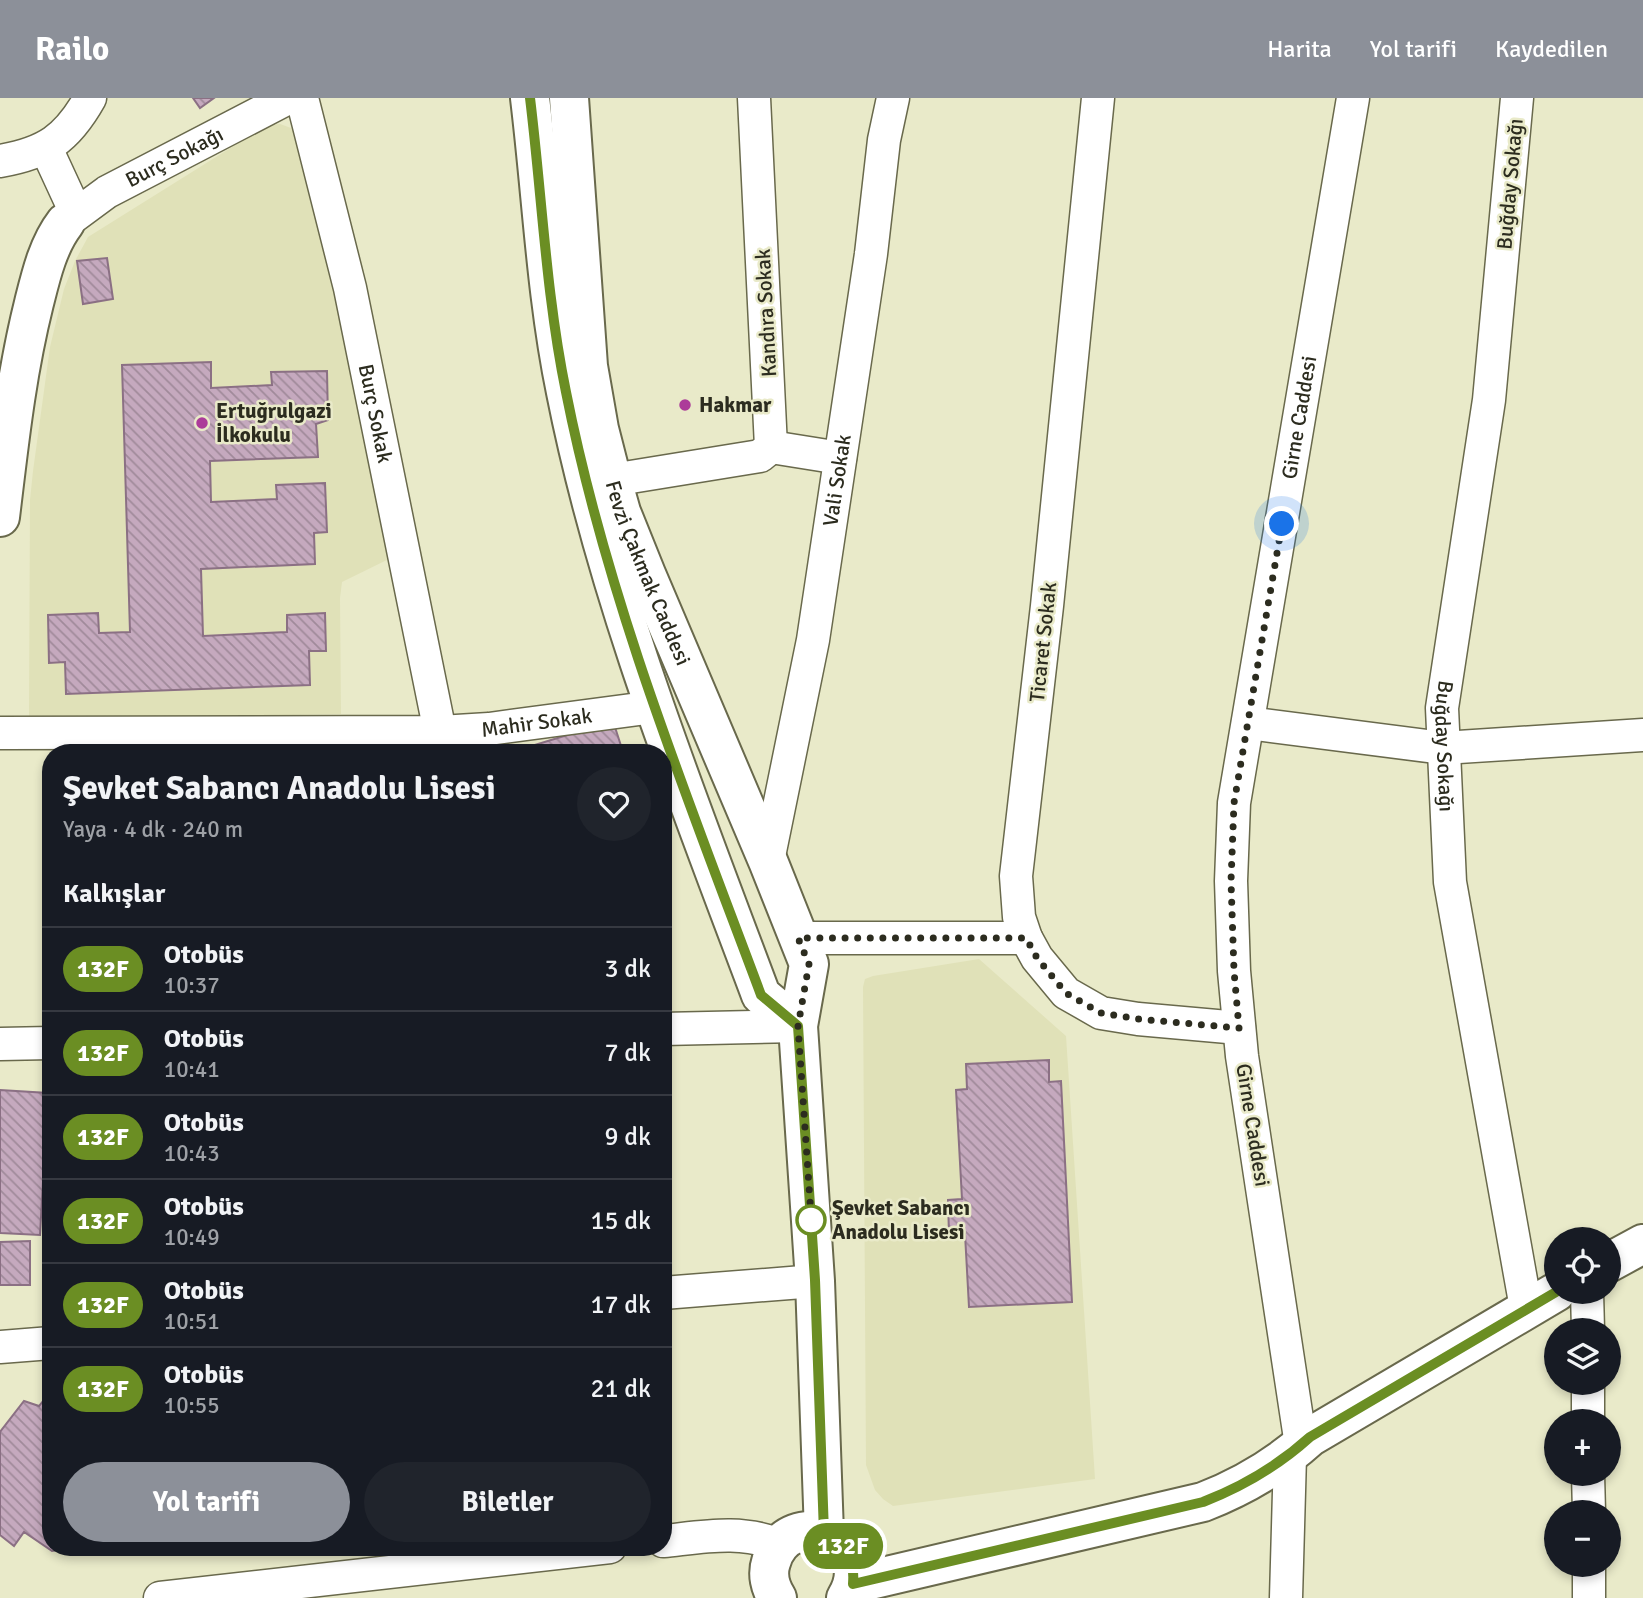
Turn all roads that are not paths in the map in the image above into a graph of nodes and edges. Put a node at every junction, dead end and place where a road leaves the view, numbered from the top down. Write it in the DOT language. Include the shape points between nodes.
graph roads {
  1 [pos="90,98"];
  2 [pos="288,98"];
  3 [pos="302,98"];
  4 [pos="530,98"];
  5 [pos="569,98"];
  6 [pos="754,98"];
  7 [pos="892,98"];
  8 [pos="1098,98"];
  9 [pos="1353,98"];
  10 [pos="1517,98"];
  11 [pos="46,148"];
  12 [pos="0,161"];
  13 [pos="71,218"];
  14 [pos="771,447"];
  15 [pos="840,458"];
  16 [pos="612,480"];
  17 [pos="0,517"];
  18 [pos="654,707"];
  19 [pos="1248,723"];
  20 [pos="440,732"];
  21 [pos="0,733"];
  22 [pos="1643,735"];
  23 [pos="668,744"];
  24 [pos="1443,748"];
  25 [pos="672,755"];
  26 [pos="768,861"];
  27 [pos="798,938"];
  28 [pos="1026,938"];
  29 [pos="798,1026"];
  30 [pos="1239,1028"];
  31 [pos="672,1029"];
  32 [pos="42,1043"];
  33 [pos="0,1044"];
  34 [pos="1643,1244"];
  35 [pos="1621,1256"];
  36 [pos="815,1280"];
  37 [pos="672,1292"];
  38 [pos="1541,1300"];
  39 [pos="42,1344"];
  40 [pos="0,1347"];
  41 [pos="1295,1451"];
  42 [pos="824,1533"];
  43 [pos="672,1540"];
  44 [pos="779,1545"];
  45 [pos="556,1556"];
  46 [pos="1589,1577"];
  47 [pos="380,1585"];
  48 [pos="849,1591"];
  49 [pos="160,1598"];
  50 [pos="777,1598"];
  51 [pos="1286,1598"];
  52 [pos="1589,1598"];
  1 -- 11 [label="street" via="66,134"];
  2 -- 13 [label="street, Burç Sokağı" via="107,192"];
  3 -- 20 [label="street, Burç Sokak" via="350,288"];
  4 -- 18 [label="street, Fevzi Çakmak Caddesi" via="566,392 600,531"];
  5 -- 16 [label="street, Fevzi Çakmak Caddesi" via="589,366"];
  6 -- 14 [label="street, Kandıra Sokak"];
  7 -- 15 [label="street, Vali Sokak"];
  8 -- 28 [label="street, Ticaret Sokak" via="1016,876 1019,917"];
  9 -- 19 [label="street, Girne Caddesi"];
  10 -- 24 [label="street, Buğday Sokağı" via="1489,400 1443,708"];
  11 -- 12 [label="street"];
  11 -- 13 [label="street"];
  13 -- 17 [label="street" via="58,232 48,256 22,354"];
  14 -- 15 [label="street"];
  14 -- 16 [label="street" via="760,456"];
  15 -- 26 [label="street, Vali Sokak" via="813,640"];
  16 -- 26 [label="street, Fevzi Çakmak Caddesi" via="646,574"];
  18 -- 20 [label="street, Mahir Sokak"];
  18 -- 23 [label="street, Fevzi Çakmak Caddesi"];
  19 -- 24 [label="street"];
  19 -- 30 [label="street, Girne Caddesi" via="1234,803 1232,869"];
  20 -- 21 [label="street, Mahir Sokak"];
  22 -- 24 [label="street"];
  24 -- 38 [label="street, Buğday Sokağı" via="1450,882"];
  25 -- 29 [label="street, Fevzi Çakmak Caddesi" via="761,995"];
  26 -- 27 [label="street, Fevzi Çakmak Caddesi"];
  27 -- 28 [label="street"];
  27 -- 29 [label="street, Fevzi Çakmak Caddesi" via="809,964"];
  28 -- 30 [label="street, Ticaret Sokak" via="1066,993 1101,1013"];
  29 -- 31 [label="street"];
  29 -- 36 [label="street, Fevzi Çakmak Caddesi"];
  30 -- 41 [label="street, Girne Caddesi"];
  32 -- 33 [label="street"];
  34 -- 35 [label="street"];
  36 -- 37 [label="street"];
  36 -- 42 [label="street, Fevzi Çakmak Caddesi"];
  38 -- 41 [label="street" via="1310,1437"];
  39 -- 40 [label="street"];
  41 -- 48 [label="street" via="1237,1489 1203,1502"];
  41 -- 51 [label="street, Girne Caddesi"];
  42 -- 44 [label="street" via="800,1532"];
  42 -- 48 [label="street" via="836,1538 852,1558"];
  43 -- 44 [label="street" via="747,1535"];
  44 -- 50 [label="street" via="769,1567"];
  45 -- 47 [label="street"];
  46 -- 52 [label="street"];
  47 -- 49 [label="street"];
}
